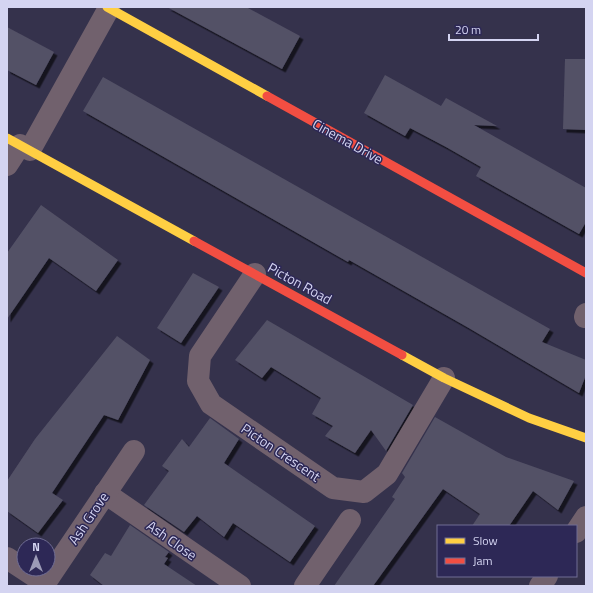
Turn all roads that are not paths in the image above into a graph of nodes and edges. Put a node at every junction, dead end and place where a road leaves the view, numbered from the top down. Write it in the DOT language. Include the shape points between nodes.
graph roads {
  1 [pos="109,7"];
  2 [pos="19,144"];
  3 [pos="7,165"];
  4 [pos="586,273"];
  5 [pos="255,274"];
  6 [pos="444,378"];
  7 [pos="586,438"];
  8 [pos="134,451"];
  9 [pos="105,493"];
  10 [pos="586,517"];
  11 [pos="350,520"];
  12 [pos="577,530"];
  13 [pos="7,558"];
  14 [pos="546,577"];
  15 [pos="44,584"];
  16 [pos="240,586"];
  17 [pos="305,586"];
  18 [pos="540,586"];
  1 -- 2 [label="street, Cinema Drive"];
  1 -- 4 [label="main road, Cinema Drive"];
  2 -- 3 [label="street, Cinema Drive"];
  2 -- 5 [label="main road, Picton Road"];
  5 -- 6 [label="main road, Picton Road"];
  5 -- 6 [label="street, Picton Crescent" via="200,356 198,381 211,404 333,488 364,492 387,474"];
  6 -- 7 [label="main road, Picton Road" via="529,418"];
  8 -- 9 [label="street, Ash Grove"];
  9 -- 15 [label="street, Ash Grove"];
  9 -- 16 [label="street, Ash Close"];
  10 -- 12 [label="street"];
  11 -- 17 [label="street"];
  13 -- 15 [label="street"];
  14 -- 18 [label="street"];
}
